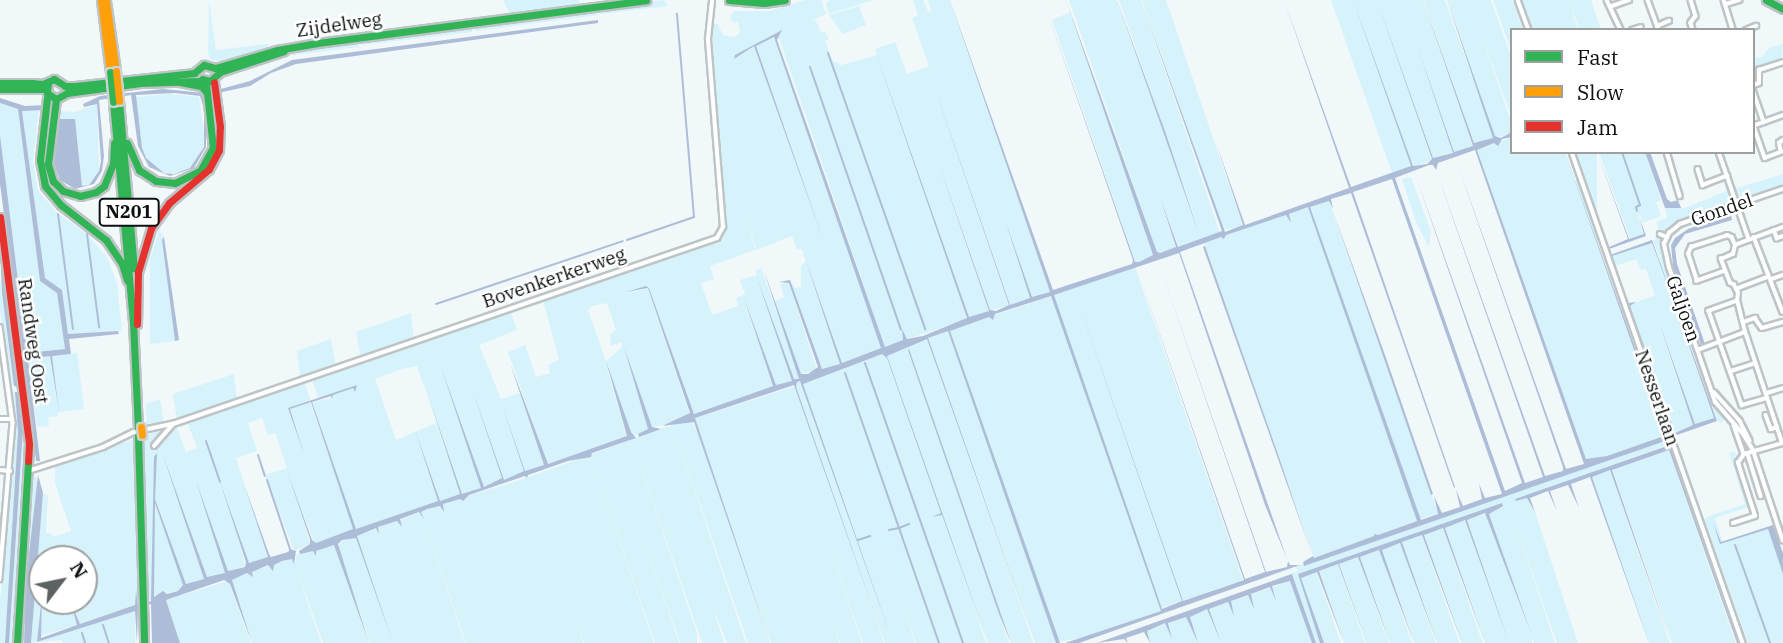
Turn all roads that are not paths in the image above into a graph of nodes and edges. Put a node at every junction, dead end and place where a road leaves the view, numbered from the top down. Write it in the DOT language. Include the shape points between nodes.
graph roads {
  1 [pos="104,0"];
  2 [pos="646,0"];
  3 [pos="712,0"];
  4 [pos="729,0"];
  5 [pos="785,0"];
  6 [pos="1518,0"];
  7 [pos="1606,0"];
  8 [pos="1629,0"];
  9 [pos="1648,0"];
  10 [pos="1691,0"];
  11 [pos="1739,0"];
  12 [pos="1766,0"];
  13 [pos="1725,2"];
  14 [pos="1612,6"];
  15 [pos="1783,9"];
  16 [pos="1669,21"];
  17 [pos="1756,26"];
  18 [pos="1641,27"];
  19 [pos="1528,28"];
  20 [pos="1620,28"];
  21 [pos="1638,28"];
  22 [pos="1658,28"];
  23 [pos="1692,28"];
  24 [pos="1732,28"];
  25 [pos="1751,28"];
  26 [pos="1783,62"];
  27 [pos="207,74"];
  28 [pos="175,78"];
  29 [pos="0,83"];
  30 [pos="31,86"];
  31 [pos="1755,86"];
  32 [pos="0,89"];
  33 [pos="55,90"];
  34 [pos="1755,93"];
  35 [pos="116,102"];
  36 [pos="213,102"];
  37 [pos="1783,115"];
  38 [pos="115,121"];
  39 [pos="1765,122"];
  40 [pos="1755,125"];
  41 [pos="1755,131"];
  42 [pos="1783,140"];
  43 [pos="1782,153"];
  44 [pos="1573,154"];
  45 [pos="1668,154"];
  46 [pos="1720,154"];
  47 [pos="1698,169"];
  48 [pos="1727,176"];
  49 [pos="1783,189"];
  50 [pos="1680,196"];
  51 [pos="1737,204"];
  52 [pos="0,217"];
  53 [pos="1783,227"];
  54 [pos="1774,230"];
  55 [pos="1660,234"];
  56 [pos="1783,236"];
  57 [pos="1667,237"];
  58 [pos="1751,238"];
  59 [pos="1735,245"];
  60 [pos="1726,271"];
  61 [pos="1783,275"];
  62 [pos="1770,278"];
  63 [pos="1736,289"];
  64 [pos="1737,301"];
  65 [pos="1783,312"];
  66 [pos="1744,322"];
  67 [pos="1783,322"];
  68 [pos="135,323"];
  69 [pos="0,327"];
  70 [pos="1745,332"];
  71 [pos="1,342"];
  72 [pos="1720,342"];
  73 [pos="1700,349"];
  74 [pos="1755,363"];
  75 [pos="1730,371"];
  76 [pos="1710,387"];
  77 [pos="23,388"];
  78 [pos="1783,388"];
  79 [pos="9,390"];
  80 [pos="1766,395"];
  81 [pos="1766,415"];
  82 [pos="0,419"];
  83 [pos="13,419"];
  84 [pos="173,424"];
  85 [pos="1734,425"];
  86 [pos="1777,426"];
  87 [pos="1783,443"];
  88 [pos="154,446"];
  89 [pos="1754,452"];
  90 [pos="1746,454"];
  91 [pos="0,470"];
  92 [pos="10,471"];
  93 [pos="28,471"];
  94 [pos="1761,496"];
  95 [pos="1778,521"];
  96 [pos="1733,523"];
  97 [pos="1783,532"];
  98 [pos="1783,540"];
  99 [pos="1,566"];
  100 [pos="0,579"];
  101 [pos="17,643"];
  102 [pos="144,643"];
  103 [pos="1743,643"];
  1 -- 35 [label="main road, N201, bridge"];
  2 -- 27 [label="main road, Zijdelweg" via="287,49"];
  3 -- 84 [label="street, Bovenkerkerweg" via="708,39 720,236"];
  4 -- 5 [label="main road"];
  6 -- 19 [label="street"];
  7 -- 14 [label="street"];
  8 -- 14 [label="street"];
  9 -- 22 [label="street"];
  10 -- 23 [label="street" via="1696,16"];
  11 -- 13 [label="street"];
  12 -- 15 [label="main road"];
  13 -- 24 [label="street"];
  14 -- 20 [label="street"];
  16 -- 22 [label="street"];
  17 -- 25 [label="street"];
  18 -- 21 [label="street"];
  26 -- 31 [label="street" via="1759,70"];
  27 -- 28 [label="main road, Zijdelweg"];
  27 -- 36 [label="main road, N201"];
  28 -- 33 [label="main road, Zijdelweg"];
  28 -- 36 [label="main road" via="201,86"];
  29 -- 30 [label="main road, Zijdelweg"];
  30 -- 32 [label="main road, Zijdelweg"];
  30 -- 33 [label="main road, Zijdelweg"];
  30 -- 33 [label="main road, Zijdelweg"];
  33 -- 38 [label="main road, N201" via="48,152 50,175 63,191 80,196 96,192 110,178"];
  33 -- 68 [label="main road, N201" via="47,107 40,164 46,186 115,252 126,278"];
  34 -- 39 [label="street"];
  35 -- 36 [label="main road, N201" via="139,170 156,181 175,183 208,162 213,148"];
  35 -- 38 [label="main road, N201"];
  35 -- 68 [label="main road, N201"];
  36 -- 68 [label="main road, N201" via="221,136 214,162 159,215 144,245"];
  37 -- 39 [label="street"];
  38 -- 68 [label="main road, N201"];
  39 -- 40 [label="street"];
  41 -- 43 [label="street" via="1765,158"];
  42 -- 43 [label="street" via="1779,143"];
  44 -- 103 [label="street, Nesserlaan"];
  45 -- 50 [label="street"];
  46 -- 48 [label="street"];
  47 -- 48 [label="street" via="1703,185"];
  48 -- 51 [label="street"];
  49 -- 51 [label="street, Gondel"];
  51 -- 57 [label="street, Gondel" via="1680,224"];
  51 -- 58 [label="street"];
  52 -- 77 [label="main road, Randweg Oost"];
  53 -- 54 [label="street"];
  54 -- 56 [label="street" via="1777,238"];
  54 -- 58 [label="street"];
  55 -- 57 [label="street"];
  57 -- 73 [label="street, Galjoen" via="1666,260"];
  58 -- 59 [label="street"];
  58 -- 62 [label="street"];
  59 -- 60 [label="street" via="1732,254 1721,259"];
  59 -- 60 [label="street" via="1727,235 1691,247 1688,254 1698,281"];
  60 -- 63 [label="street"];
  61 -- 62 [label="street"];
  62 -- 63 [label="street"];
  62 -- 65 [label="street"];
  63 -- 64 [label="street"];
  64 -- 66 [label="street"];
  64 -- 72 [label="street" via="1709,311"];
  66 -- 67 [label="street" via="1755,318 1762,328"];
  66 -- 70 [label="street"];
  68 -- 102 [label="main road, N201"];
  69 -- 71 [label="street"];
  70 -- 72 [label="street"];
  70 -- 74 [label="street"];
  71 -- 79 [label="street"];
  72 -- 73 [label="street"];
  72 -- 75 [label="street"];
  73 -- 76 [label="street, Galjoen"];
  74 -- 75 [label="street"];
  74 -- 80 [label="street"];
  75 -- 80 [label="street" via="1742,405"];
  76 -- 85 [label="street, Galjoen" via="1720,411"];
  76 -- 89 [label="street, Galjoen" via="1745,427"];
  77 -- 79 [label="street"];
  77 -- 93 [label="main road, Randweg Oost"];
  78 -- 80 [label="street"];
  79 -- 83 [label="street"];
  80 -- 86 [label="street"];
  81 -- 86 [label="street" via="1771,429"];
  82 -- 83 [label="street"];
  83 -- 92 [label="street"];
  84 -- 88 [label="street"];
  84 -- 93 [label="street, Bovenkerkerweg" via="134,432"];
  85 -- 89 [label="street, Galjoen"];
  85 -- 90 [label="street, Galjoen"];
  86 -- 87 [label="street"];
  87 -- 89 [label="street"];
  89 -- 90 [label="street"];
  89 -- 95 [label="street, Galjoen"];
  90 -- 94 [label="street, Galjoen"];
  90 -- 96 [label="street, Galjoen" via="1738,463 1755,516"];
  91 -- 92 [label="street"];
  92 -- 99 [label="street"];
  93 -- 101 [label="main road, Randweg Oost"];
  95 -- 97 [label="street, Galjoen"];
  95 -- 98 [label="street, Galjoen"];
  99 -- 100 [label="street"];
}
